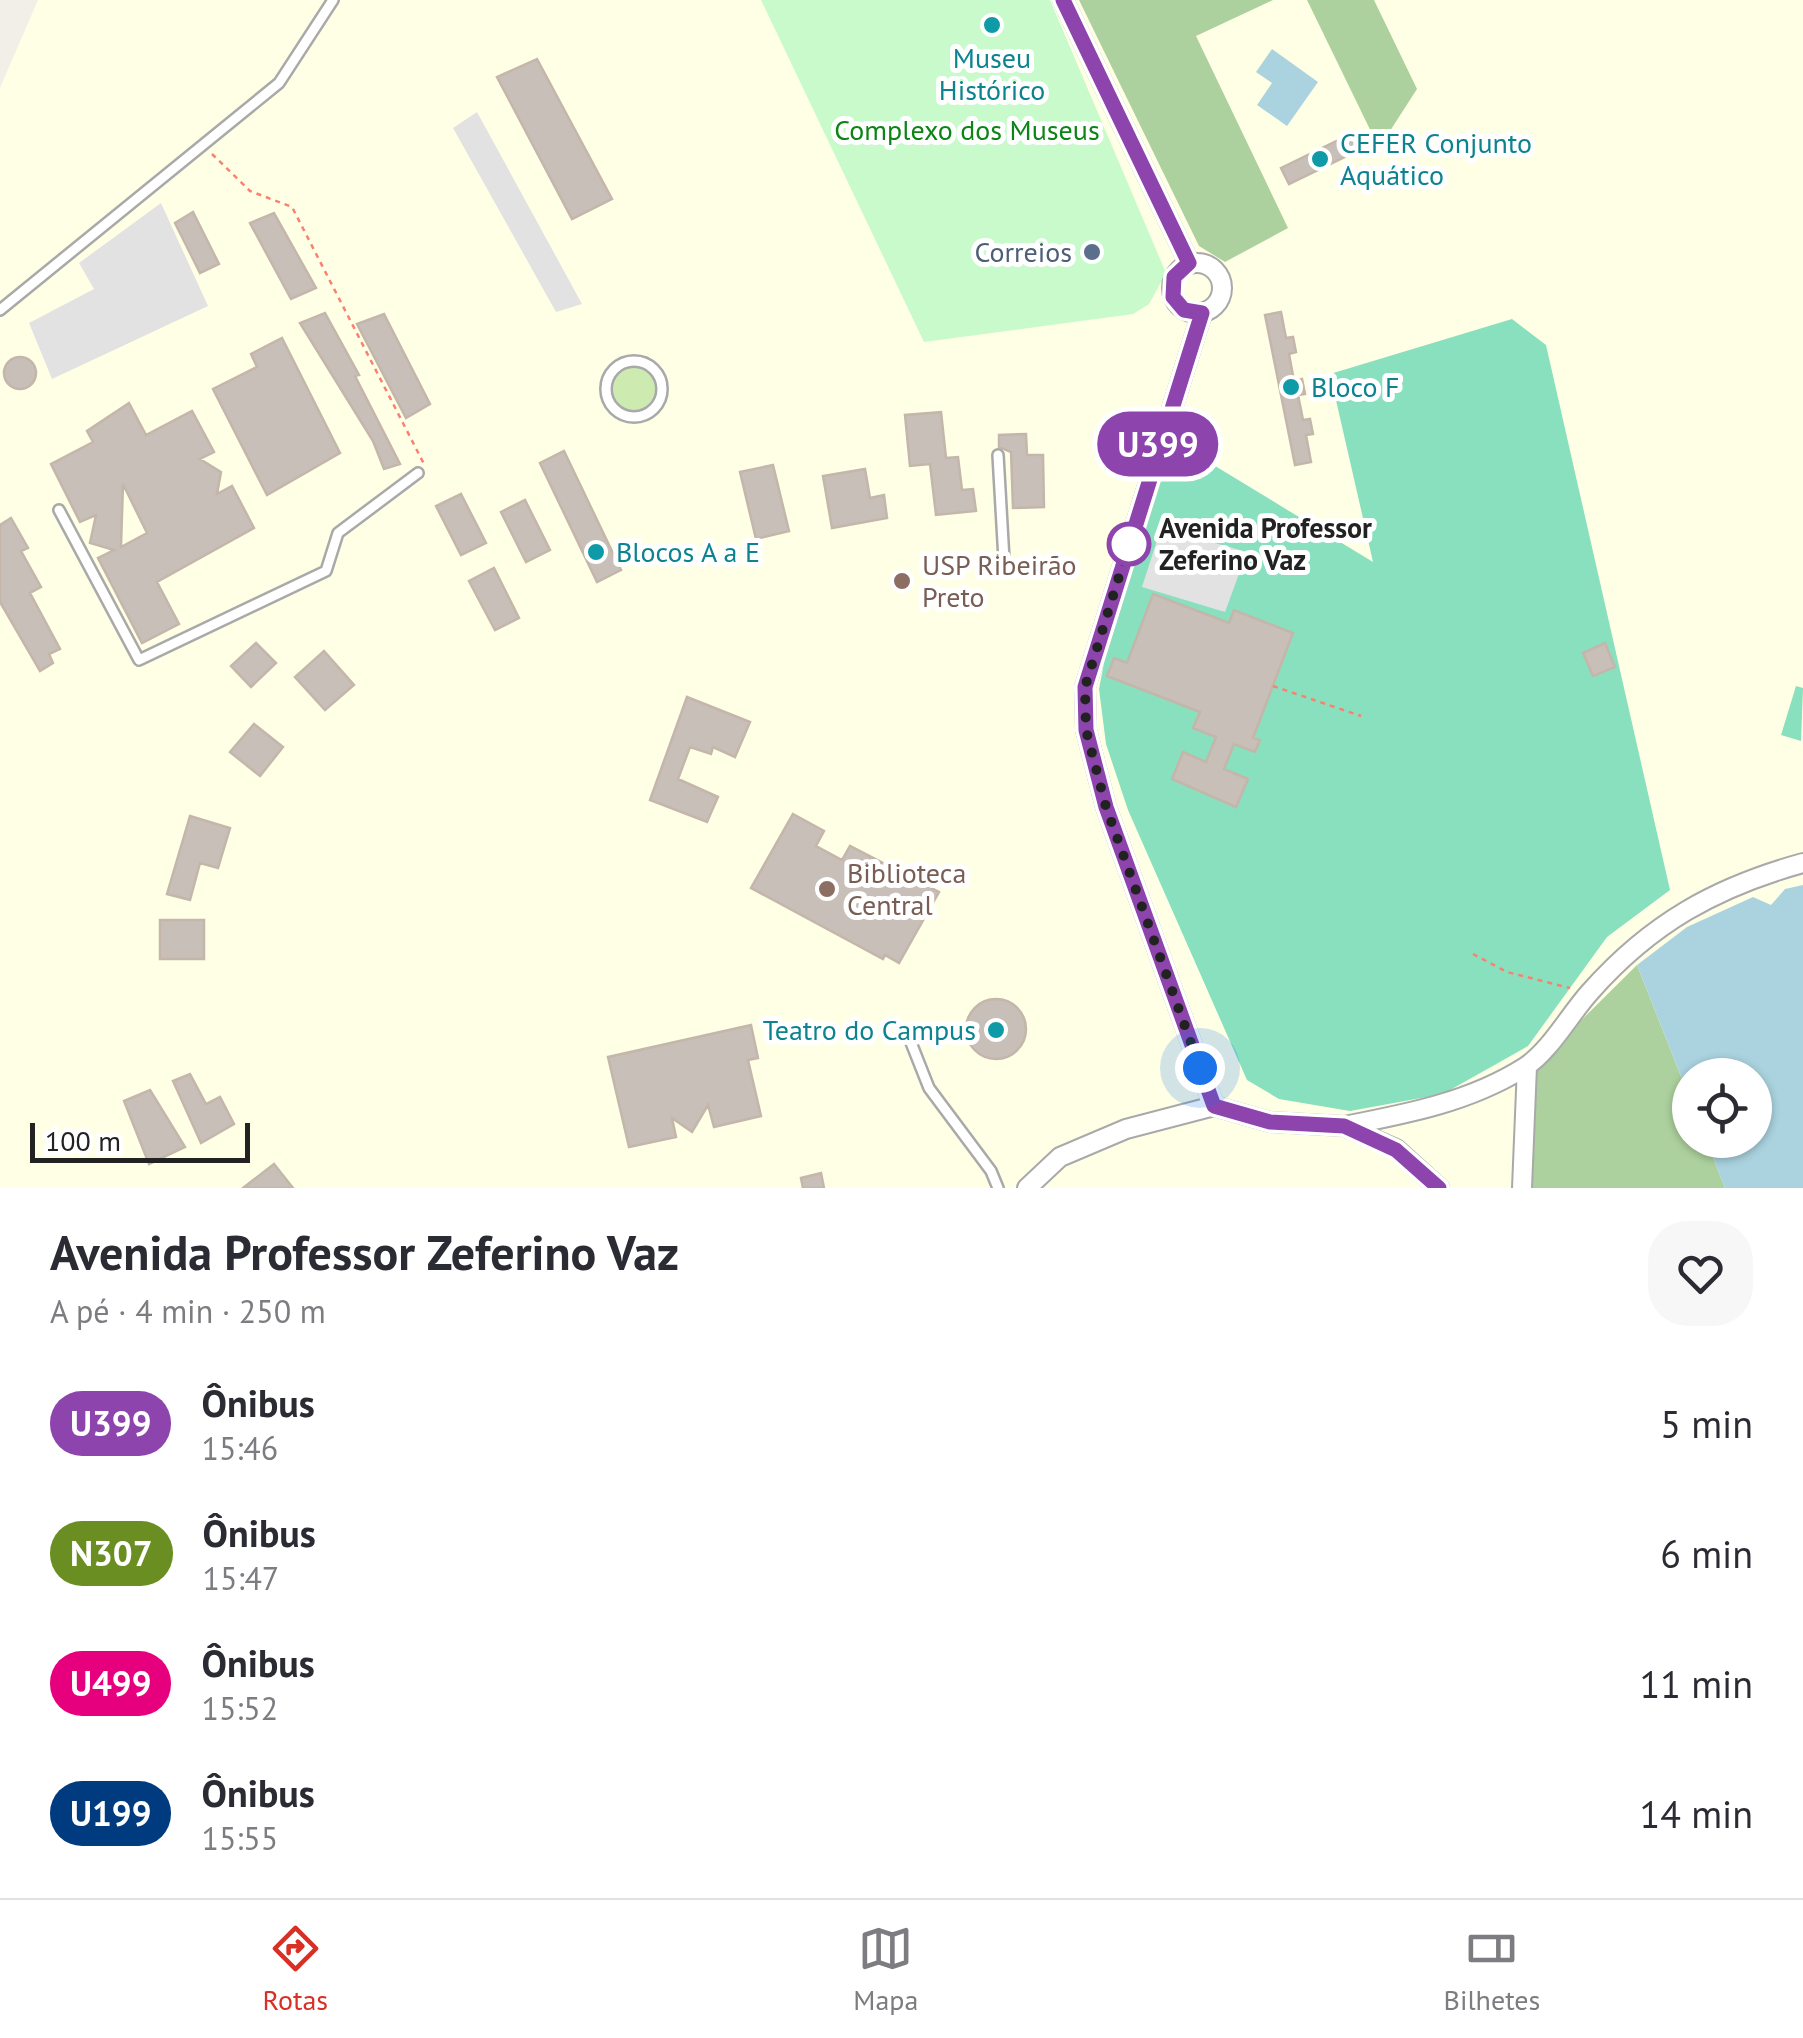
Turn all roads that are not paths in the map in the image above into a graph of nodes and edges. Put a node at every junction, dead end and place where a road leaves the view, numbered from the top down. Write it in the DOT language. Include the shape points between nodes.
graph roads {
  1 [pos="333,0"];
  2 [pos="1064,0"];
  3 [pos="1189,263"];
  4 [pos="0,310"];
  5 [pos="1202,313"];
  6 [pos="623,363"];
  7 [pos="998,455"];
  8 [pos="422,472"];
  9 [pos="59,510"];
  10 [pos="1004,560"];
  11 [pos="1803,864"];
  12 [pos="908,1034"];
  13 [pos="1527,1066"];
  14 [pos="1214,1106"];
  15 [pos="1344,1126"];
  16 [pos="998,1188"];
  17 [pos="1027,1188"];
  18 [pos="1440,1188"];
  19 [pos="1522,1188"];
  1 -- 4 [label="lane" via="279,83"];
  2 -- 3 [label="street"];
  3 -- 5 [label="street" via="1174,277 1173,297 1184,310"];
  3 -- 5 [label="street" via="1207,264 1222,284 1216,306"];
  5 -- 14 [label="street" via="1085,687 1086,730 1106,807"];
  6 -- 6 [label="lane" via="607,382 608,399 620,413 644,416 659,403 660,378 640,362"];
  7 -- 10 [label="lane"];
  8 -- 9 [label="lane" via="338,533 326,571 139,660"];
  11 -- 13 [label="street" via="1740,880 1678,914 1618,962"];
  12 -- 16 [label="lane" via="929,1088"];
  13 -- 15 [label="street" via="1434,1108"];
  13 -- 19 [label="street"];
  14 -- 15 [label="street" via="1270,1122"];
  14 -- 17 [label="street" via="1126,1129 1060,1157"];
  15 -- 18 [label="street" via="1396,1150"];
}
